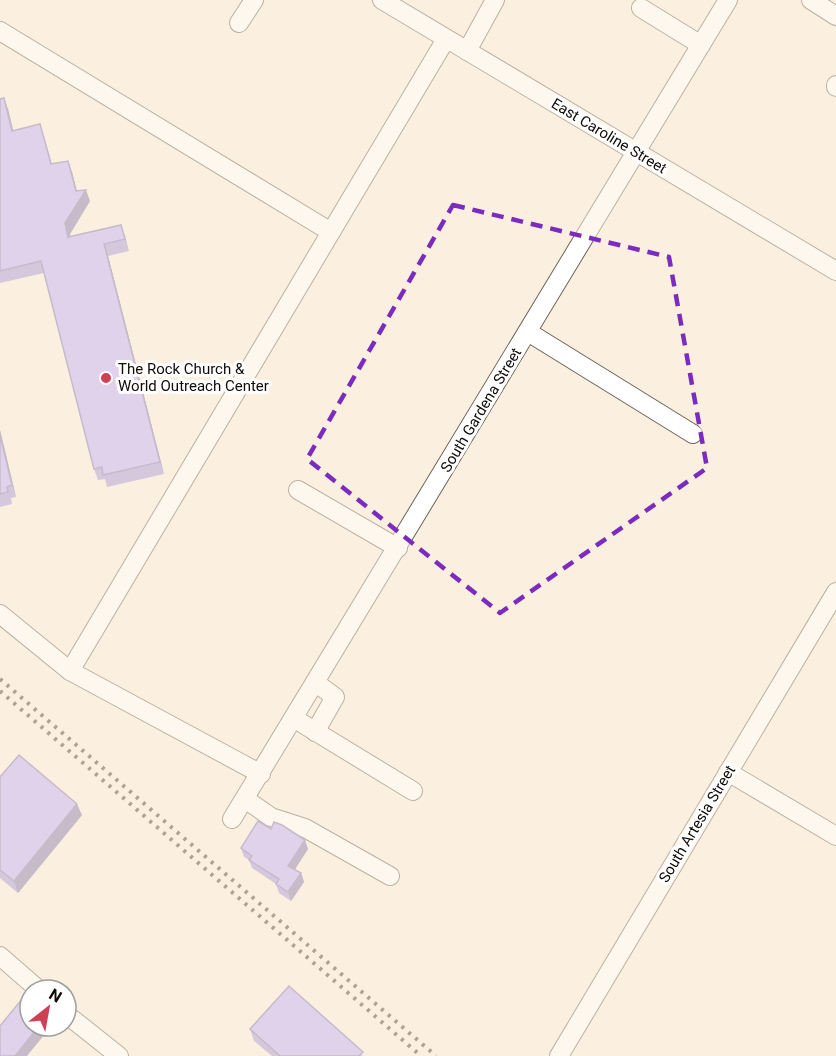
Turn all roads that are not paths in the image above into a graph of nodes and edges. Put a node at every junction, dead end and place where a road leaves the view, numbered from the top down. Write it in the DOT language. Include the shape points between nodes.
graph roads {
  1 [pos="254,0"];
  2 [pos="382,0"];
  3 [pos="495,0"];
  4 [pos="728,0"];
  5 [pos="811,0"];
  6 [pos="641,8"];
  7 [pos="836,16"];
  8 [pos="238,23"];
  9 [pos="0,32"];
  10 [pos="446,39"];
  11 [pos="701,45"];
  12 [pos="467,51"];
  13 [pos="638,153"];
  14 [pos="331,232"];
  15 [pos="836,271"];
  16 [pos="528,332"];
  17 [pos="693,434"];
  18 [pos="298,490"];
  19 [pos="398,548"];
  20 [pos="836,592"];
  21 [pos="0,614"];
  22 [pos="829,618"];
  23 [pos="70,670"];
  24 [pos="316,683"];
  25 [pos="294,719"];
  26 [pos="315,732"];
  27 [pos="728,772"];
  28 [pos="261,774"];
  29 [pos="413,791"];
  30 [pos="246,799"];
  31 [pos="232,819"];
  32 [pos="836,836"];
  33 [pos="390,876"];
  34 [pos="0,956"];
  35 [pos="25,978"];
  36 [pos="78,1028"];
  37 [pos="98,1050"];
  38 [pos="119,1056"];
  39 [pos="559,1056"];
  1 -- 8 [label="street"];
  2 -- 10 [label="street, East Caroline Street"];
  3 -- 12 [label="street"];
  4 -- 11 [label="street, South Gardena Street"];
  5 -- 7 [label="street"];
  6 -- 11 [label="street"];
  9 -- 14 [label="street"];
  10 -- 12 [label="street, East Caroline Street"];
  10 -- 14 [label="street"];
  11 -- 13 [label="street, South Gardena Street"];
  12 -- 13 [label="street, East Caroline Street"];
  13 -- 15 [label="street, East Caroline Street"];
  13 -- 16 [label="street, South Gardena Street"];
  14 -- 23 [label="street"];
  16 -- 17 [label="street"];
  16 -- 19 [label="street, South Gardena Street"];
  18 -- 19 [label="street"];
  19 -- 24 [label="street, South Gardena Street"];
  20 -- 22 [label="street, South Artesia Street"];
  21 -- 23 [label="street"];
  22 -- 27 [label="street, South Artesia Street"];
  23 -- 28 [label="street"];
  24 -- 25 [label="street, South Gardena Street"];
  24 -- 26 [label="street" via="335,697"];
  25 -- 26 [label="street"];
  25 -- 28 [label="street, South Gardena Street"];
  26 -- 29 [label="street"];
  27 -- 32 [label="street"];
  27 -- 39 [label="street, South Artesia Street"];
  28 -- 30 [label="street, South Gardena Street"];
  30 -- 31 [label="street, South Gardena Street"];
  30 -- 33 [label="street" via="271,817 305,828"];
  34 -- 35 [label="street"];
  36 -- 37 [label="street"];
  37 -- 38 [label="street"];
}
